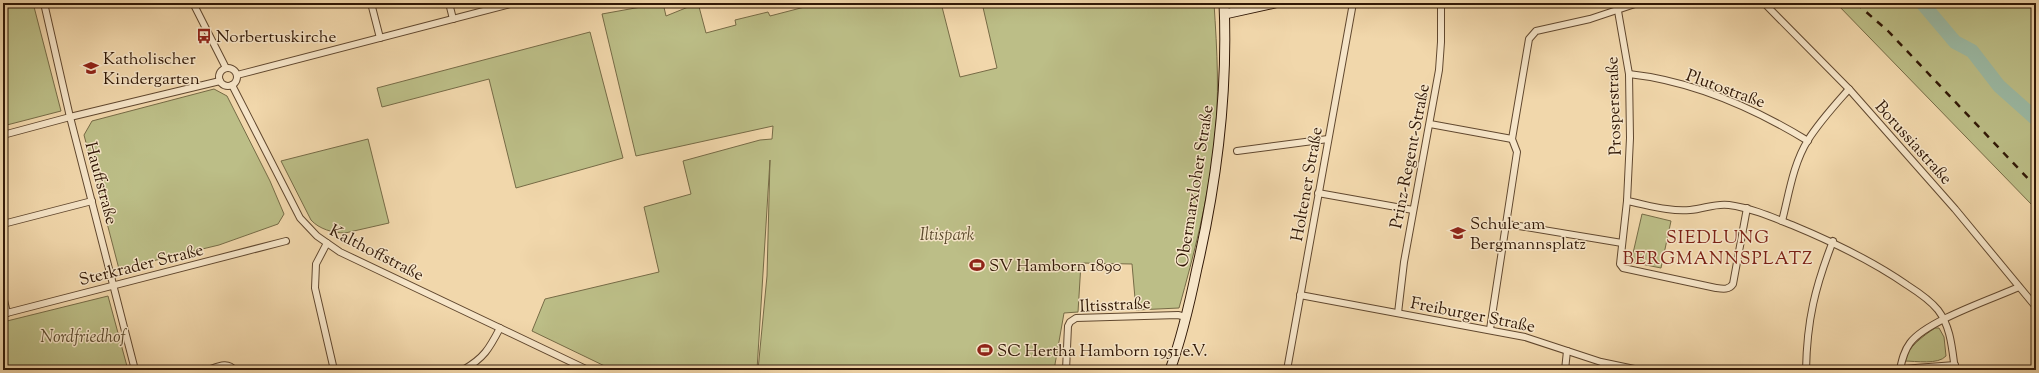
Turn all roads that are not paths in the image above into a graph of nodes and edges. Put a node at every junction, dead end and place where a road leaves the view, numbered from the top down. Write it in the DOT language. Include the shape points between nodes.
graph roads {
  1 [pos="44,3"];
  2 [pos="194,3"];
  3 [pos="371,3"];
  4 [pos="449,3"];
  5 [pos="514,3"];
  6 [pos="1224,3"];
  7 [pos="1275,3"];
  8 [pos="1353,3"];
  9 [pos="1441,3"];
  10 [pos="1638,3"];
  11 [pos="1764,3"];
  12 [pos="1618,11"];
  13 [pos="1225,14"];
  14 [pos="453,19"];
  15 [pos="380,38"];
  16 [pos="226,68"];
  17 [pos="1629,74"];
  18 [pos="237,75"];
  19 [pos="220,81"];
  20 [pos="232,85"];
  21 [pos="1849,89"];
  22 [pos="70,117"];
  23 [pos="1430,124"];
  24 [pos="3,135"];
  25 [pos="1328,139"];
  26 [pos="1512,139"];
  27 [pos="1808,141"];
  28 [pos="1237,151"];
  29 [pos="1318,193"];
  30 [pos="92,201"];
  31 [pos="1627,201"];
  32 [pos="1747,208"];
  33 [pos="1413,210"];
  34 [pos="1782,221"];
  35 [pos="3,224"];
  36 [pos="1507,224"];
  37 [pos="286,241"];
  38 [pos="1833,241"];
  39 [pos="1622,243"];
  40 [pos="327,244"];
  41 [pos="114,285"];
  42 [pos="2019,287"];
  43 [pos="1300,295"];
  44 [pos="3,296"];
  45 [pos="2036,307"];
  46 [pos="5,313"];
  47 [pos="1398,313"];
  48 [pos="1186,317"];
  49 [pos="1944,320"];
  50 [pos="500,328"];
  51 [pos="1490,329"];
  52 [pos="1567,351"];
  53 [pos="1955,367"];
  54 [pos="224,368"];
  55 [pos="584,369"];
  56 [pos="1900,369"];
  57 [pos="135,370"];
  58 [pos="208,370"];
  59 [pos="234,370"];
  60 [pos="334,370"];
  61 [pos="463,370"];
  62 [pos="1066,370"];
  63 [pos="1170,370"];
  64 [pos="1287,370"];
  65 [pos="1565,370"];
  66 [pos="1639,370"];
  67 [pos="1806,370"];
  68 [pos="1889,370"];
  1 -- 22 [label="street, Hauffstraße"];
  2 -- 16 [label="street"];
  3 -- 15 [label="street"];
  4 -- 14 [label="street"];
  5 -- 14 [label="street"];
  6 -- 13 [label="street, Obermarxloher Straße"];
  7 -- 13 [label="street"];
  8 -- 25 [label="street, Holtener Straße"];
  9 -- 23 [label="street, Prinz-Regent-Straße" via="1439,70"];
  10 -- 12 [label="street"];
  11 -- 21 [label="street, Borussiastraße"];
  12 -- 17 [label="street, Prosperstraße"];
  12 -- 26 [label="street" via="1532,34 1529,39"];
  13 -- 48 [label="street, Obermarxloher Straße" via="1224,99 1218,153 1204,237"];
  14 -- 15 [label="street"];
  15 -- 18 [label="street"];
  16 -- 18 [label="street" via="232,68"];
  16 -- 19 [label="street" via="220,74"];
  17 -- 27 [label="street, Plutostraße" via="1686,87 1743,106 1779,123"];
  17 -- 31 [label="street, Prosperstraße" via="1630,138"];
  18 -- 20 [label="street" via="237,81"];
  19 -- 20 [label="street" via="226,86"];
  19 -- 22 [label="street"];
  20 -- 40 [label="street, Kalthoffstraße" via="300,218"];
  21 -- 27 [label="street"];
  21 -- 42 [label="street, Borussiastraße" via="1955,209"];
  22 -- 24 [label="street"];
  22 -- 30 [label="street, Hauffstraße"];
  23 -- 26 [label="street"];
  23 -- 33 [label="street, Prinz-Regent-Straße"];
  25 -- 28 [label="street"];
  25 -- 29 [label="street, Holtener Straße"];
  26 -- 36 [label="street" via="1517,152"];
  27 -- 34 [label="street" via="1788,193"];
  29 -- 33 [label="street"];
  29 -- 43 [label="street, Holtener Straße"];
  30 -- 35 [label="street"];
  30 -- 41 [label="street, Hauffstraße"];
  31 -- 32 [label="street" via="1681,210 1712,205"];
  31 -- 39 [label="street, Prosperstraße"];
  32 -- 34 [label="street"];
  32 -- 39 [label="street, Prosperstraße" via="1733,284 1730,288 1623,268 1620,264"];
  33 -- 47 [label="street, Prinz-Regent-Straße"];
  34 -- 38 [label="street"];
  36 -- 39 [label="street"];
  36 -- 51 [label="street"];
  37 -- 41 [label="street, Sterkrader Straße"];
  38 -- 49 [label="street" via="1884,269 1916,291 1937,308"];
  38 -- 67 [label="street" via="1817,282"];
  40 -- 50 [label="street, Kalthoffstraße"];
  40 -- 60 [label="street" via="316,264 315,288"];
  41 -- 46 [label="street, Sterkrader Straße"];
  41 -- 57 [label="street, Hauffstraße"];
  42 -- 45 [label="street, Borussiastraße"];
  42 -- 49 [label="street"];
  43 -- 47 [label="street, Freiburger Straße"];
  43 -- 64 [label="street, Holtener Straße"];
  44 -- 46 [label="street"];
  47 -- 51 [label="street, Freiburger Straße"];
  48 -- 62 [label="street, Iltisstraße" via="1178,315 1076,318 1068,326"];
  48 -- 63 [label="street, Obermarxloher Straße"];
  49 -- 53 [label="street" via="1951,340"];
  49 -- 56 [label="street" via="1928,328 1909,344"];
  50 -- 55 [label="street, Kalthoffstraße"];
  50 -- 61 [label="street" via="490,350"];
  51 -- 52 [label="street, Freiburger Straße"];
  52 -- 65 [label="street"];
  52 -- 66 [label="street, Freiburger Straße"];
  53 -- 56 [label="street"];
  54 -- 58 [label="street"];
  54 -- 59 [label="street" via="231,366"];
  56 -- 68 [label="street"];
}
